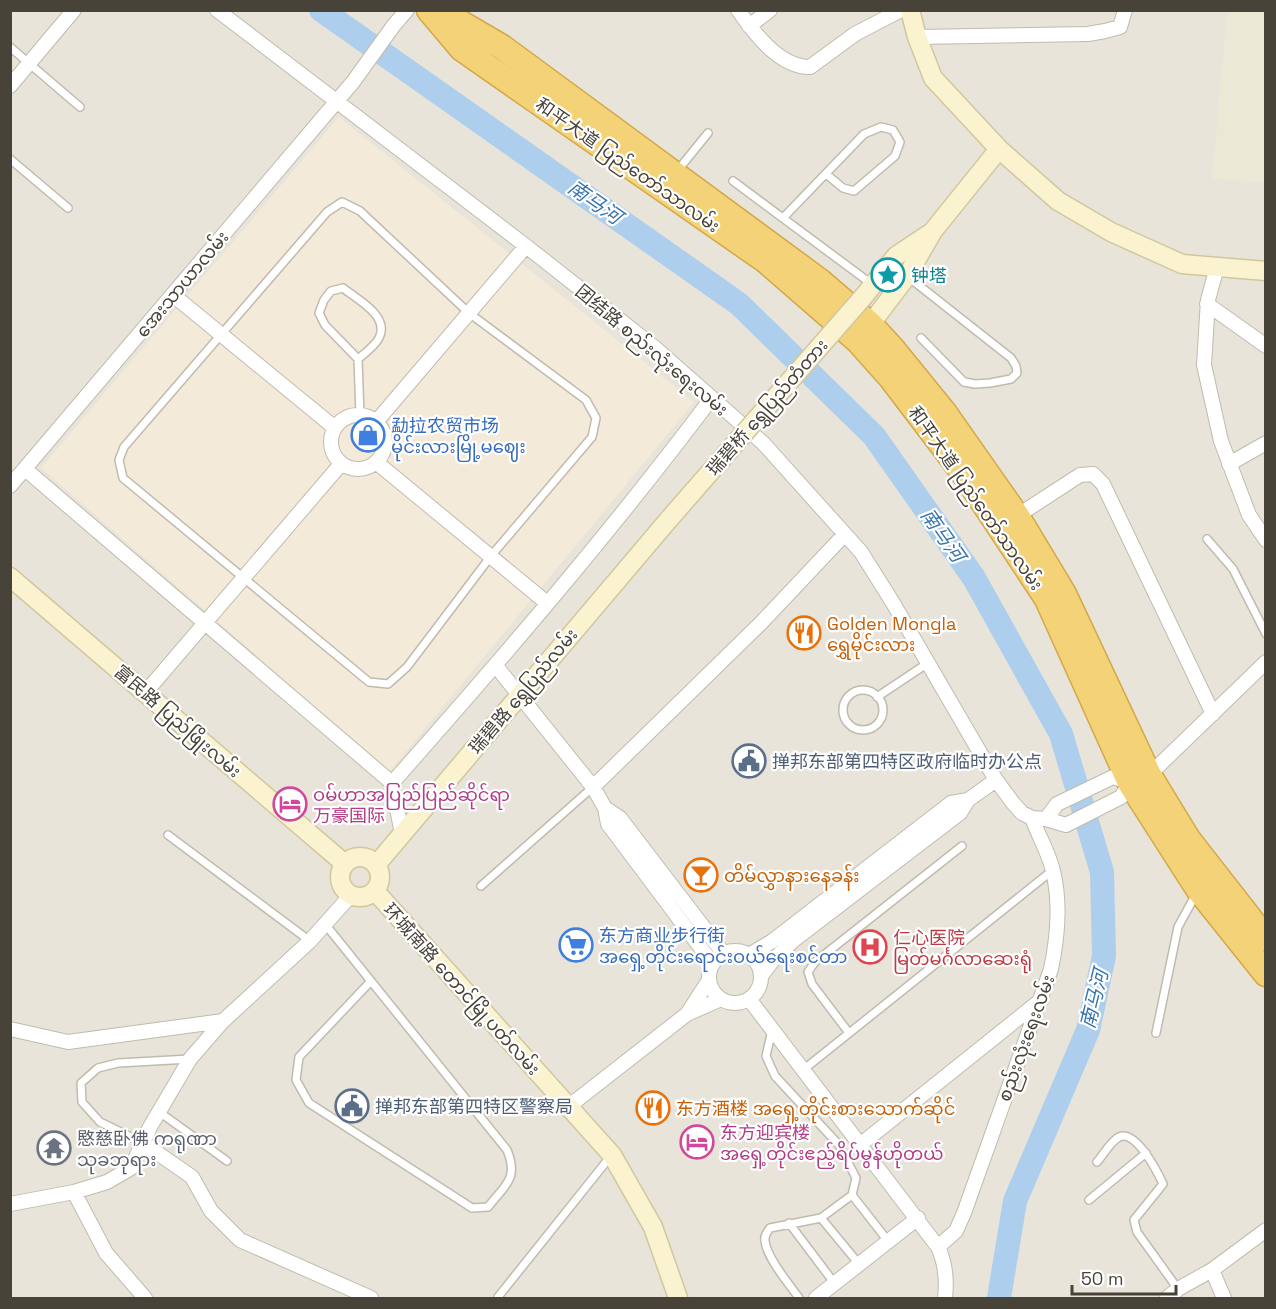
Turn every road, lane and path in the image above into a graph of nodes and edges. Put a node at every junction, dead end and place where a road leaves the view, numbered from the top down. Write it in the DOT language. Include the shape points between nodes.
graph roads {
  1 [pos="74,10"];
  2 [pos="217,10"];
  3 [pos="407,10"];
  4 [pos="429,10"];
  5 [pos="439,10"];
  6 [pos="738,10"];
  7 [pos="770,10"];
  8 [pos="901,10"];
  9 [pos="910,10"];
  10 [pos="1125,10"];
  11 [pos="749,26"];
  12 [pos="917,37"];
  13 [pos="10,47"];
  14 [pos="30,63"];
  15 [pos="10,86"];
  16 [pos="336,102"];
  17 [pos="80,107"];
  18 [pos="708,133"];
  19 [pos="999,149"];
  20 [pos="10,159"];
  21 [pos="826,174"];
  22 [pos="675,175"];
  23 [pos="733,181"];
  24 [pos="68,208"];
  25 [pos="783,218"];
  26 [pos="933,231"];
  27 [pos="526,246"];
  28 [pos="1217,267"];
  29 [pos="1266,271"];
  30 [pos="907,276"];
  31 [pos="868,290"];
  32 [pos="173,295"];
  33 [pos="1207,304"];
  34 [pos="469,312"];
  35 [pos="864,333"];
  36 [pos="220,334"];
  37 [pos="921,338"];
  38 [pos="1266,346"];
  39 [pos="358,359"];
  40 [pos="711,399"];
  41 [pos="360,415"];
  42 [pos="376,422"];
  43 [pos="335,428"];
  44 [pos="1266,443"];
  45 [pos="376,462"];
  46 [pos="341,464"];
  47 [pos="1229,464"];
  48 [pos="25,469"];
  49 [pos="10,486"];
  50 [pos="1017,516"];
  51 [pos="670,518"];
  52 [pos="845,534"];
  53 [pos="1207,539"];
  54 [pos="1266,540"];
  55 [pos="490,556"];
  56 [pos="10,577"];
  57 [pos="244,577"];
  58 [pos="547,603"];
  59 [pos="205,623"];
  60 [pos="1266,634"];
  61 [pos="1266,662"];
  62 [pos="928,663"];
  63 [pos="496,666"];
  64 [pos="145,693"];
  65 [pos="519,695"];
  66 [pos="877,697"];
  67 [pos="1213,714"];
  68 [pos="996,780"];
  69 [pos="392,783"];
  70 [pos="1128,783"];
  71 [pos="593,787"];
  72 [pos="968,800"];
  73 [pos="605,808"];
  74 [pos="1032,818"];
  75 [pos="1046,819"];
  76 [pos="402,834"];
  77 [pos="168,835"];
  78 [pos="962,846"];
  79 [pos="345,864"];
  80 [pos="376,865"];
  81 [pos="1053,870"];
  82 [pos="481,886"];
  83 [pos="1198,889"];
  84 [pos="375,891"];
  85 [pos="351,895"];
  86 [pos="325,924"];
  87 [pos="1266,939"];
  88 [pos="310,941"];
  89 [pos="724,954"];
  90 [pos="749,955"];
  91 [pos="713,964"];
  92 [pos="1266,974"];
  93 [pos="761,976"];
  94 [pos="709,980"];
  95 [pos="371,981"];
  96 [pos="721,999"];
  97 [pos="749,999"];
  98 [pos="1042,999"];
  99 [pos="687,1014"];
  100 [pos="224,1021"];
  101 [pos="10,1029"];
  102 [pos="772,1029"];
  103 [pos="849,1033"];
  104 [pos="1156,1033"];
  105 [pos="190,1059"];
  106 [pos="803,1070"];
  107 [pos="568,1107"];
  108 [pos="158,1111"];
  109 [pos="143,1143"];
  110 [pos="860,1145"];
  111 [pos="1146,1153"];
  112 [pos="612,1155"];
  113 [pos="227,1161"];
  114 [pos="1097,1162"];
  115 [pos="74,1192"];
  116 [pos="852,1195"];
  117 [pos="1089,1200"];
  118 [pos="13,1206"];
  119 [pos="821,1218"];
  120 [pos="918,1218"];
  121 [pos="789,1223"];
  122 [pos="1266,1230"];
  123 [pos="888,1241"];
  124 [pos="938,1247"];
  125 [pos="859,1264"];
  126 [pos="1212,1270"];
  127 [pos="835,1284"];
  128 [pos="1178,1289"];
  129 [pos="498,1297"];
  130 [pos="145,1299"];
  131 [pos="371,1299"];
  132 [pos="678,1299"];
  133 [pos="799,1299"];
  134 [pos="816,1299"];
  135 [pos="945,1299"];
  136 [pos="1167,1299"];
  137 [pos="1224,1299"];
  1 -- 14 [label="street"];
  2 -- 16 [label="street, 团结路 စည်းလုံးရေးလမ်း"];
  3 -- 16 [label="street, အေးသာယာလမ်း"];
  4 -- 35 [label="highway, 和平大道 ပြည်တော်သာလမ်း" via="462,49"];
  5 -- 22 [label="highway, 和平大道 ပြည်တော်သာလမ်း" via="502,47"];
  6 -- 11 [label="street"];
  7 -- 11 [label="street"];
  8 -- 11 [label="street" via="855,34 810,67 787,60"];
  9 -- 12 [label="street"];
  10 -- 12 [label="street" via="1120,27 1105,31"];
  12 -- 19 [label="street" via="933,78"];
  13 -- 14 [label="lane"];
  14 -- 15 [label="street"];
  14 -- 17 [label="lane"];
  16 -- 27 [label="street, 团结路 စည်းလုံးရေးလမ်း"];
  16 -- 32 [label="street, အေးသာယာလမ်း"];
  18 -- 22 [label="lane"];
  19 -- 26 [label="street"];
  19 -- 28 [label="street" via="1058,201 1111,232 1182,264"];
  20 -- 24 [label="lane"];
  21 -- 21 [label="lane" via="864,134 881,127 892,130 900,142 895,156 854,191 843,188"];
  21 -- 25 [label="lane"];
  22 -- 35 [label="highway, 和平大道 ပြည်တော်သာလမ်း" via="820,281"];
  23 -- 25 [label="lane"];
  25 -- 31 [label="lane"];
  26 -- 30 [label="street"];
  26 -- 31 [label="street" via="896,256"];
  27 -- 34 [label="street"];
  27 -- 40 [label="street, 团结路 စည်းလုံးရေးလမ်း" via="654,347"];
  28 -- 29 [label="street"];
  28 -- 33 [label="street"];
  30 -- 35 [label="street"];
  30 -- 37 [label="lane" via="1011,358 1017,373 1011,380 964,382"];
  31 -- 51 [label="street, 瑞碧桥 ရွှေပြည်တံတား, bridge"];
  32 -- 36 [label="street"];
  32 -- 48 [label="street, အေးသာယာလမ်း"];
  33 -- 38 [label="street"];
  33 -- 47 [label="street" via="1204,365"];
  34 -- 36 [label="lane" via="360,211 342,202 327,212"];
  34 -- 42 [label="street"];
  34 -- 55 [label="lane" via="586,400 596,418 591,437"];
  35 -- 50 [label="highway, 和平大道 ပြည်တော်သာလမ်း" via="892,348 944,412"];
  35 -- 70 [label="highway, 和平大道 ပြည်တော်သာလမ်း" via="891,378 967,478 1047,599"];
  36 -- 43 [label="street"];
  36 -- 57 [label="lane" via="124,447 119,460 123,478"];
  39 -- 39 [label="lane" via="319,314 331,291 343,288 379,317 383,328 378,340"];
  39 -- 41 [label="lane"];
  40 -- 52 [label="street, 团结路 စည်းလုံးရေးလမ်း" via="763,443"];
  40 -- 58 [label="street"];
  41 -- 42 [label="street"];
  41 -- 43 [label="street" via="344,419"];
  42 -- 45 [label="street" via="385,445"];
  43 -- 46 [label="street" via="332,449"];
  44 -- 47 [label="street"];
  45 -- 46 [label="street" via="356,470"];
  45 -- 55 [label="street"];
  46 -- 57 [label="street"];
  47 -- 54 [label="street" via="1249,515"];
  48 -- 49 [label="street, အေးသာယာလမ်း"];
  48 -- 59 [label="street"];
  50 -- 67 [label="street" via="1080,475 1093,474 1103,484"];
  50 -- 70 [label="highway, 和平大道 ပြည်တော်သာလမ်း" via="1064,594"];
  51 -- 65 [label="street, 瑞碧路 ရွှေပြည်လမ်း"];
  52 -- 62 [label="street, 团结路 စည်းလုံးရေးလမ်း" via="861,552"];
  52 -- 71 [label="street" via="761,623"];
  53 -- 60 [label="lane" via="1233,569"];
  55 -- 57 [label="lane" via="407,667 388,684 369,682"];
  55 -- 58 [label="street"];
  56 -- 64 [label="street, 富民路 ပြည်ဖြိုးလမ်း"];
  57 -- 59 [label="street"];
  58 -- 63 [label="street"];
  59 -- 64 [label="street"];
  59 -- 69 [label="street"];
  61 -- 67 [label="street"];
  62 -- 66 [label="lane"];
  62 -- 68 [label="street, 团结路 စည်းလုံးရေးလမ်း"];
  63 -- 65 [label="street"];
  63 -- 69 [label="street"];
  64 -- 79 [label="street, 富民路 ပြည်ဖြိုးလမ်း"];
  65 -- 71 [label="street"];
  65 -- 76 [label="street, 瑞碧路 ရွှေပြည်လမ်း"];
  66 -- 66 [label="lane" via="864,690 850,695 843,708 847,723 861,730 876,726 883,712"];
  67 -- 70 [label="street"];
  68 -- 72 [label="street"];
  68 -- 74 [label="street, 团结路 စည်းလုံးရေးလမ်း" via="1022,813"];
  69 -- 76 [label="street"];
  70 -- 75 [label="street" via="1057,804"];
  70 -- 75 [label="street" via="1066,825"];
  70 -- 83 [label="highway, 和平大道 ပြည်တော်သာလမ်း"];
  70 -- 87 [label="highway, 和平大道 ပြည်တော်သာလမ်း" via="1188,839"];
  71 -- 73 [label="street"];
  71 -- 82 [label="lane"];
  72 -- 90 [label="street" via="951,803"];
  72 -- 93 [label="street" via="960,813 794,940"];
  73 -- 89 [label="street" via="620,818"];
  73 -- 91 [label="street" via="608,824"];
  74 -- 75 [label="street"];
  74 -- 81 [label="street, စည်းလုံးရေးလမ်း"];
  76 -- 80 [label="street, 瑞碧路 ရွှေပြည်လမ်း"];
  77 -- 88 [label="lane"];
  78 -- 103 [label="lane" via="815,962 808,972 812,984"];
  79 -- 80 [label="street" via="360,857"];
  79 -- 85 [label="street" via="341,881"];
  80 -- 84 [label="street" via="381,881"];
  81 -- 98 [label="street, စည်းလုံးရေးလမ်း" via="1058,937"];
  81 -- 103 [label="lane"];
  83 -- 92 [label="highway, 和平大道 ပြည်တော်သာလမ်း"];
  83 -- 104 [label="lane" via="1178,927"];
  84 -- 85 [label="street" via="364,897"];
  84 -- 107 [label="street, 环城南路 တောင်မြို့ပတ်လမ်း"];
  85 -- 86 [label="street"];
  86 -- 88 [label="street"];
  86 -- 95 [label="lane"];
  88 -- 100 [label="street"];
  89 -- 90 [label="street" via="733,951"];
  89 -- 91 [label="street"];
  90 -- 93 [label="street"];
  91 -- 94 [label="street"];
  93 -- 97 [label="street" via="760,985"];
  94 -- 96 [label="street"];
  94 -- 99 [label="street"];
  95 -- 95 [label="lane" via="507,1150 513,1164 512,1176 488,1207 472,1208 309,1103 296,1080 299,1057"];
  96 -- 97 [label="street" via="735,1003"];
  96 -- 99 [label="street"];
  97 -- 102 [label="street"];
  98 -- 110 [label="street"];
  98 -- 124 [label="street, စည်းလုံးရေးလမ်း" via="964,1213 956,1231"];
  99 -- 107 [label="street"];
  100 -- 101 [label="street" via="68,1042"];
  100 -- 105 [label="street"];
  102 -- 106 [label="street"];
  102 -- 116 [label="lane" via="766,1056 775,1076 839,1145 856,1178"];
  103 -- 106 [label="lane"];
  105 -- 108 [label="street"];
  105 -- 109 [label="lane" via="118,1063 98,1068 81,1083 82,1102 100,1122"];
  106 -- 110 [label="street"];
  107 -- 112 [label="street, 环城南路 တောင်မြို့ပတ်လမ်း"];
  108 -- 109 [label="street"];
  108 -- 113 [label="lane"];
  109 -- 115 [label="street" via="131,1168 107,1182"];
  109 -- 131 [label="street" via="192,1177 211,1211 240,1240"];
  110 -- 120 [label="street"];
  111 -- 114 [label="lane" via="1132,1139 1118,1137"];
  111 -- 117 [label="lane"];
  111 -- 128 [label="lane" via="1163,1184 1134,1220 1137,1232"];
  112 -- 129 [label="lane"];
  112 -- 132 [label="street, 环城南路 တောင်မြို့ပတ်လမ်း" via="653,1227"];
  115 -- 118 [label="street"];
  115 -- 130 [label="street" via="106,1253"];
  116 -- 119 [label="lane"];
  116 -- 123 [label="lane"];
  119 -- 121 [label="lane"];
  119 -- 125 [label="lane"];
  120 -- 123 [label="street"];
  120 -- 124 [label="street"];
  121 -- 127 [label="lane"];
  121 -- 133 [label="lane" via="770,1228 765,1241"];
  122 -- 126 [label="street"];
  123 -- 125 [label="street"];
  124 -- 135 [label="street" via="946,1275"];
  125 -- 127 [label="street"];
  126 -- 128 [label="street"];
  126 -- 137 [label="street"];
  127 -- 134 [label="street"];
  128 -- 136 [label="street"];
}
